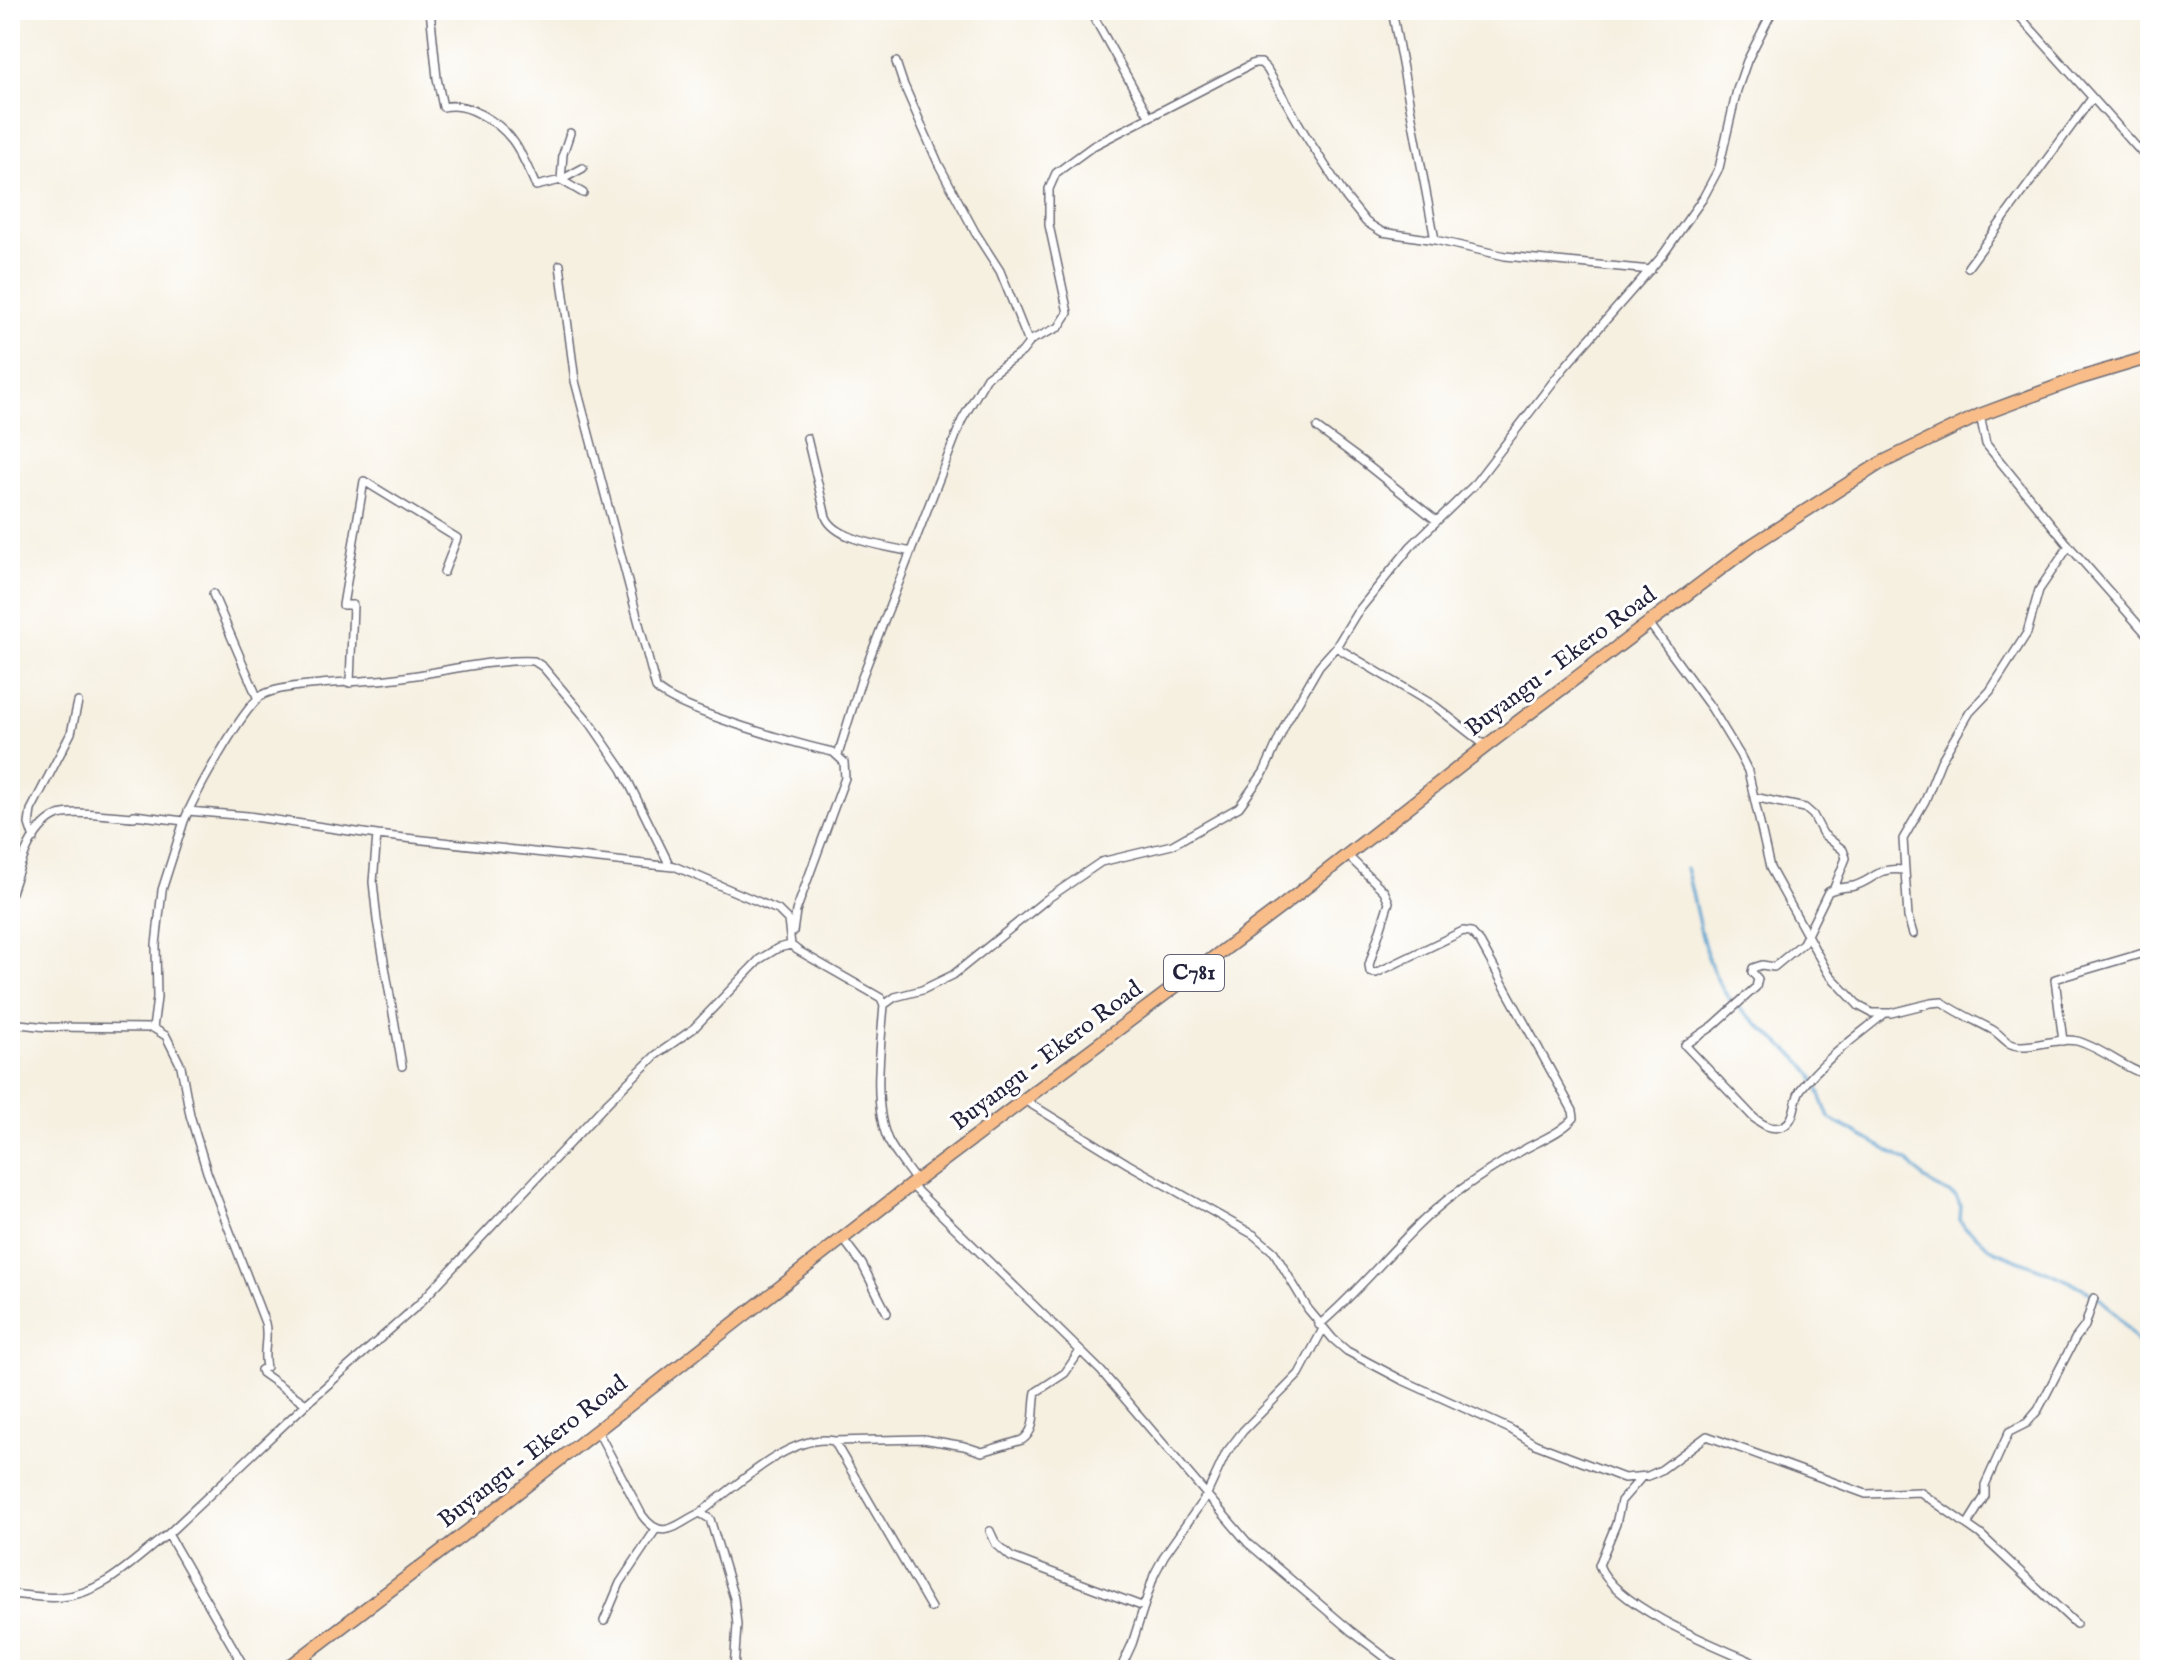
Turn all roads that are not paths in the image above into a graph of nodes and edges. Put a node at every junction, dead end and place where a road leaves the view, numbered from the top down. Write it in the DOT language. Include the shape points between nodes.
graph roads {
  1 [pos="430,10"];
  2 [pos="1392,10"];
  3 [pos="1773,10"];
  4 [pos="2014,10"];
  5 [pos="1091,12"];
  6 [pos="896,62"];
  7 [pos="2092,98"];
  8 [pos="1149,116"];
  9 [pos="570,133"];
  10 [pos="2150,162"];
  11 [pos="583,168"];
  12 [pos="561,180"];
  13 [pos="583,193"];
  14 [pos="1435,240"];
  15 [pos="560,265"];
  16 [pos="1968,267"];
  17 [pos="1651,270"];
  18 [pos="1029,341"];
  19 [pos="2150,357"];
  20 [pos="1980,415"];
  21 [pos="1317,428"];
  22 [pos="807,438"];
  23 [pos="1437,521"];
  24 [pos="2069,546"];
  25 [pos="911,552"];
  26 [pos="444,572"];
  27 [pos="213,594"];
  28 [pos="1649,623"];
  29 [pos="2150,638"];
  30 [pos="1336,647"];
  31 [pos="350,683"];
  32 [pos="258,699"];
  33 [pos="78,702"];
  34 [pos="1486,746"];
  35 [pos="838,755"];
  36 [pos="1754,797"];
  37 [pos="188,811"];
  38 [pos="184,821"];
  39 [pos="377,835"];
  40 [pos="34,839"];
  41 [pos="1347,855"];
  42 [pos="673,867"];
  43 [pos="1904,870"];
  44 [pos="1834,888"];
  45 [pos="10,895"];
  46 [pos="1913,934"];
  47 [pos="1808,936"];
  48 [pos="791,945"];
  49 [pos="2150,951"];
  50 [pos="884,1005"];
  51 [pos="1884,1014"];
  52 [pos="10,1023"];
  53 [pos="153,1028"];
  54 [pos="2063,1041"];
  55 [pos="402,1066"];
  56 [pos="2150,1075"];
  57 [pos="1026,1101"];
  58 [pos="913,1183"];
  59 [pos="843,1239"];
  60 [pos="2094,1298"];
  61 [pos="887,1313"];
  62 [pos="1321,1327"];
  63 [pos="1080,1351"];
  64 [pos="306,1404"];
  65 [pos="597,1430"];
  66 [pos="834,1441"];
  67 [pos="1641,1477"];
  68 [pos="1206,1496"];
  69 [pos="700,1513"];
  70 [pos="1967,1525"];
  71 [pos="656,1529"];
  72 [pos="990,1531"];
  73 [pos="168,1534"];
  74 [pos="10,1594"];
  75 [pos="1144,1607"];
  76 [pos="931,1608"];
  77 [pos="604,1621"];
  78 [pos="2076,1624"];
  79 [pos="1767,1668"];
  80 [pos="246,1670"];
  81 [pos="285,1670"];
  82 [pos="734,1670"];
  83 [pos="1120,1670"];
  84 [pos="1402,1670"];
  1 -- 12 [label="street" via="443,107 464,108 499,124 517,144 536,186"];
  2 -- 14 [label="street"];
  3 -- 17 [label="street" via="1747,61 1712,184"];
  4 -- 7 [label="street"];
  5 -- 8 [label="street"];
  6 -- 18 [label="street" via="939,165 1000,271"];
  7 -- 10 [label="street"];
  7 -- 16 [label="street"];
  8 -- 14 [label="street" via="1243,67 1261,63 1366,222 1382,232"];
  8 -- 18 [label="street" via="1077,156 1052,180 1049,225 1068,313 1059,327"];
  9 -- 12 [label="street"];
  11 -- 12 [label="street"];
  12 -- 13 [label="street"];
  14 -- 17 [label="street" via="1505,256"];
  15 -- 35 [label="street" via="575,381 656,688 704,712"];
  17 -- 23 [label="street" via="1563,369 1473,486"];
  18 -- 25 [label="street" via="989,375 976,394"];
  19 -- 20 [label="main road, Buyangu - Ekero Road / C781"];
  20 -- 24 [label="street" via="1986,444"];
  20 -- 28 [label="main road, Buyangu - Ekero Road / C781" via="1835,490"];
  21 -- 23 [label="street"];
  22 -- 25 [label="street" via="832,528"];
  23 -- 30 [label="street" via="1356,614"];
  24 -- 29 [label="street"];
  24 -- 43 [label="street" via="2039,590 2027,633 1941,761 1903,839"];
  25 -- 35 [label="street"];
  26 -- 31 [label="street" via="457,538 364,481 343,605 353,605"];
  27 -- 32 [label="street"];
  28 -- 34 [label="main road, Buyangu - Ekero Road / C781"];
  28 -- 36 [label="street" via="1712,709 1748,771"];
  30 -- 34 [label="street" via="1435,706"];
  30 -- 50 [label="street" via="1319,666 1264,772 1239,807 1172,845 1092,866 953,975"];
  31 -- 32 [label="street" via="273,691"];
  31 -- 42 [label="street" via="453,667 536,662 591,724 622,769"];
  32 -- 37 [label="street"];
  33 -- 40 [label="street" via="71,733 31,810"];
  34 -- 41 [label="main road, Buyangu - Ekero Road / C781"];
  35 -- 48 [label="street" via="845,778 796,911"];
  36 -- 44 [label="street" via="1805,808 1813,815 1846,858"];
  36 -- 47 [label="street" via="1770,868"];
  37 -- 38 [label="street"];
  37 -- 39 [label="street"];
  38 -- 40 [label="street" via="62,814"];
  38 -- 53 [label="street" via="162,890"];
  39 -- 42 [label="street"];
  39 -- 55 [label="street" via="377,920"];
  40 -- 45 [label="street"];
  41 -- 57 [label="main road, Buyangu - Ekero Road / C781"];
  41 -- 62 [label="street" via="1389,902 1371,973 1463,931 1473,933 1574,1118 1455,1193 1404,1237"];
  42 -- 48 [label="street" via="783,913"];
  43 -- 44 [label="street" via="1881,870 1861,883"];
  43 -- 46 [label="street"];
  44 -- 47 [label="street"];
  47 -- 51 [label="street" via="1838,985 1863,1009"];
  47 -- 51 [label="street" via="1781,963 1753,968 1756,987 1685,1045 1754,1118 1765,1126 1784,1126 1808,1080"];
  48 -- 50 [label="street" via="878,995"];
  48 -- 64 [label="street" via="760,959 693,1029 656,1055 418,1305"];
  49 -- 54 [label="street" via="2055,979"];
  50 -- 58 [label="street" via="883,1125"];
  51 -- 54 [label="street" via="1942,1002 2014,1046"];
  52 -- 53 [label="street"];
  53 -- 64 [label="street" via="166,1036 181,1066 207,1172 265,1323 262,1373"];
  54 -- 56 [label="street" via="2086,1044"];
  57 -- 58 [label="main road, Buyangu - Ekero Road / C781"];
  57 -- 62 [label="street" via="1254,1235 1274,1252"];
  58 -- 59 [label="main road, Buyangu - Ekero Road / C781"];
  58 -- 63 [label="street"];
  59 -- 61 [label="street"];
  59 -- 65 [label="main road, Buyangu - Ekero Road / C781"];
  60 -- 70 [label="street" via="2085,1326 2038,1410 2009,1432 1985,1496"];
  62 -- 67 [label="street" via="1347,1351 1535,1444 1618,1477"];
  62 -- 68 [label="street" via="1299,1374 1231,1445"];
  63 -- 66 [label="street" via="1065,1373 1036,1392 1034,1422 1022,1440 982,1452 923,1439"];
  63 -- 68 [label="street"];
  64 -- 73 [label="street"];
  65 -- 71 [label="street" via="642,1515"];
  65 -- 81 [label="main road, Buyangu - Ekero Road / C781"];
  66 -- 69 [label="street" via="788,1448"];
  66 -- 76 [label="street"];
  67 -- 70 [label="street" via="1661,1470 1710,1436 1852,1491 1920,1492"];
  67 -- 79 [label="street" via="1621,1501 1599,1565 1604,1579 1674,1626"];
  68 -- 75 [label="street" via="1154,1575"];
  68 -- 84 [label="street" via="1248,1543"];
  69 -- 71 [label="street" via="675,1528"];
  69 -- 82 [label="street" via="715,1531 734,1598"];
  70 -- 78 [label="street"];
  71 -- 77 [label="street" via="620,1583"];
  72 -- 75 [label="street" via="1011,1557"];
  73 -- 74 [label="street" via="115,1576 80,1594"];
  73 -- 80 [label="street"];
  75 -- 83 [label="street"];
}
